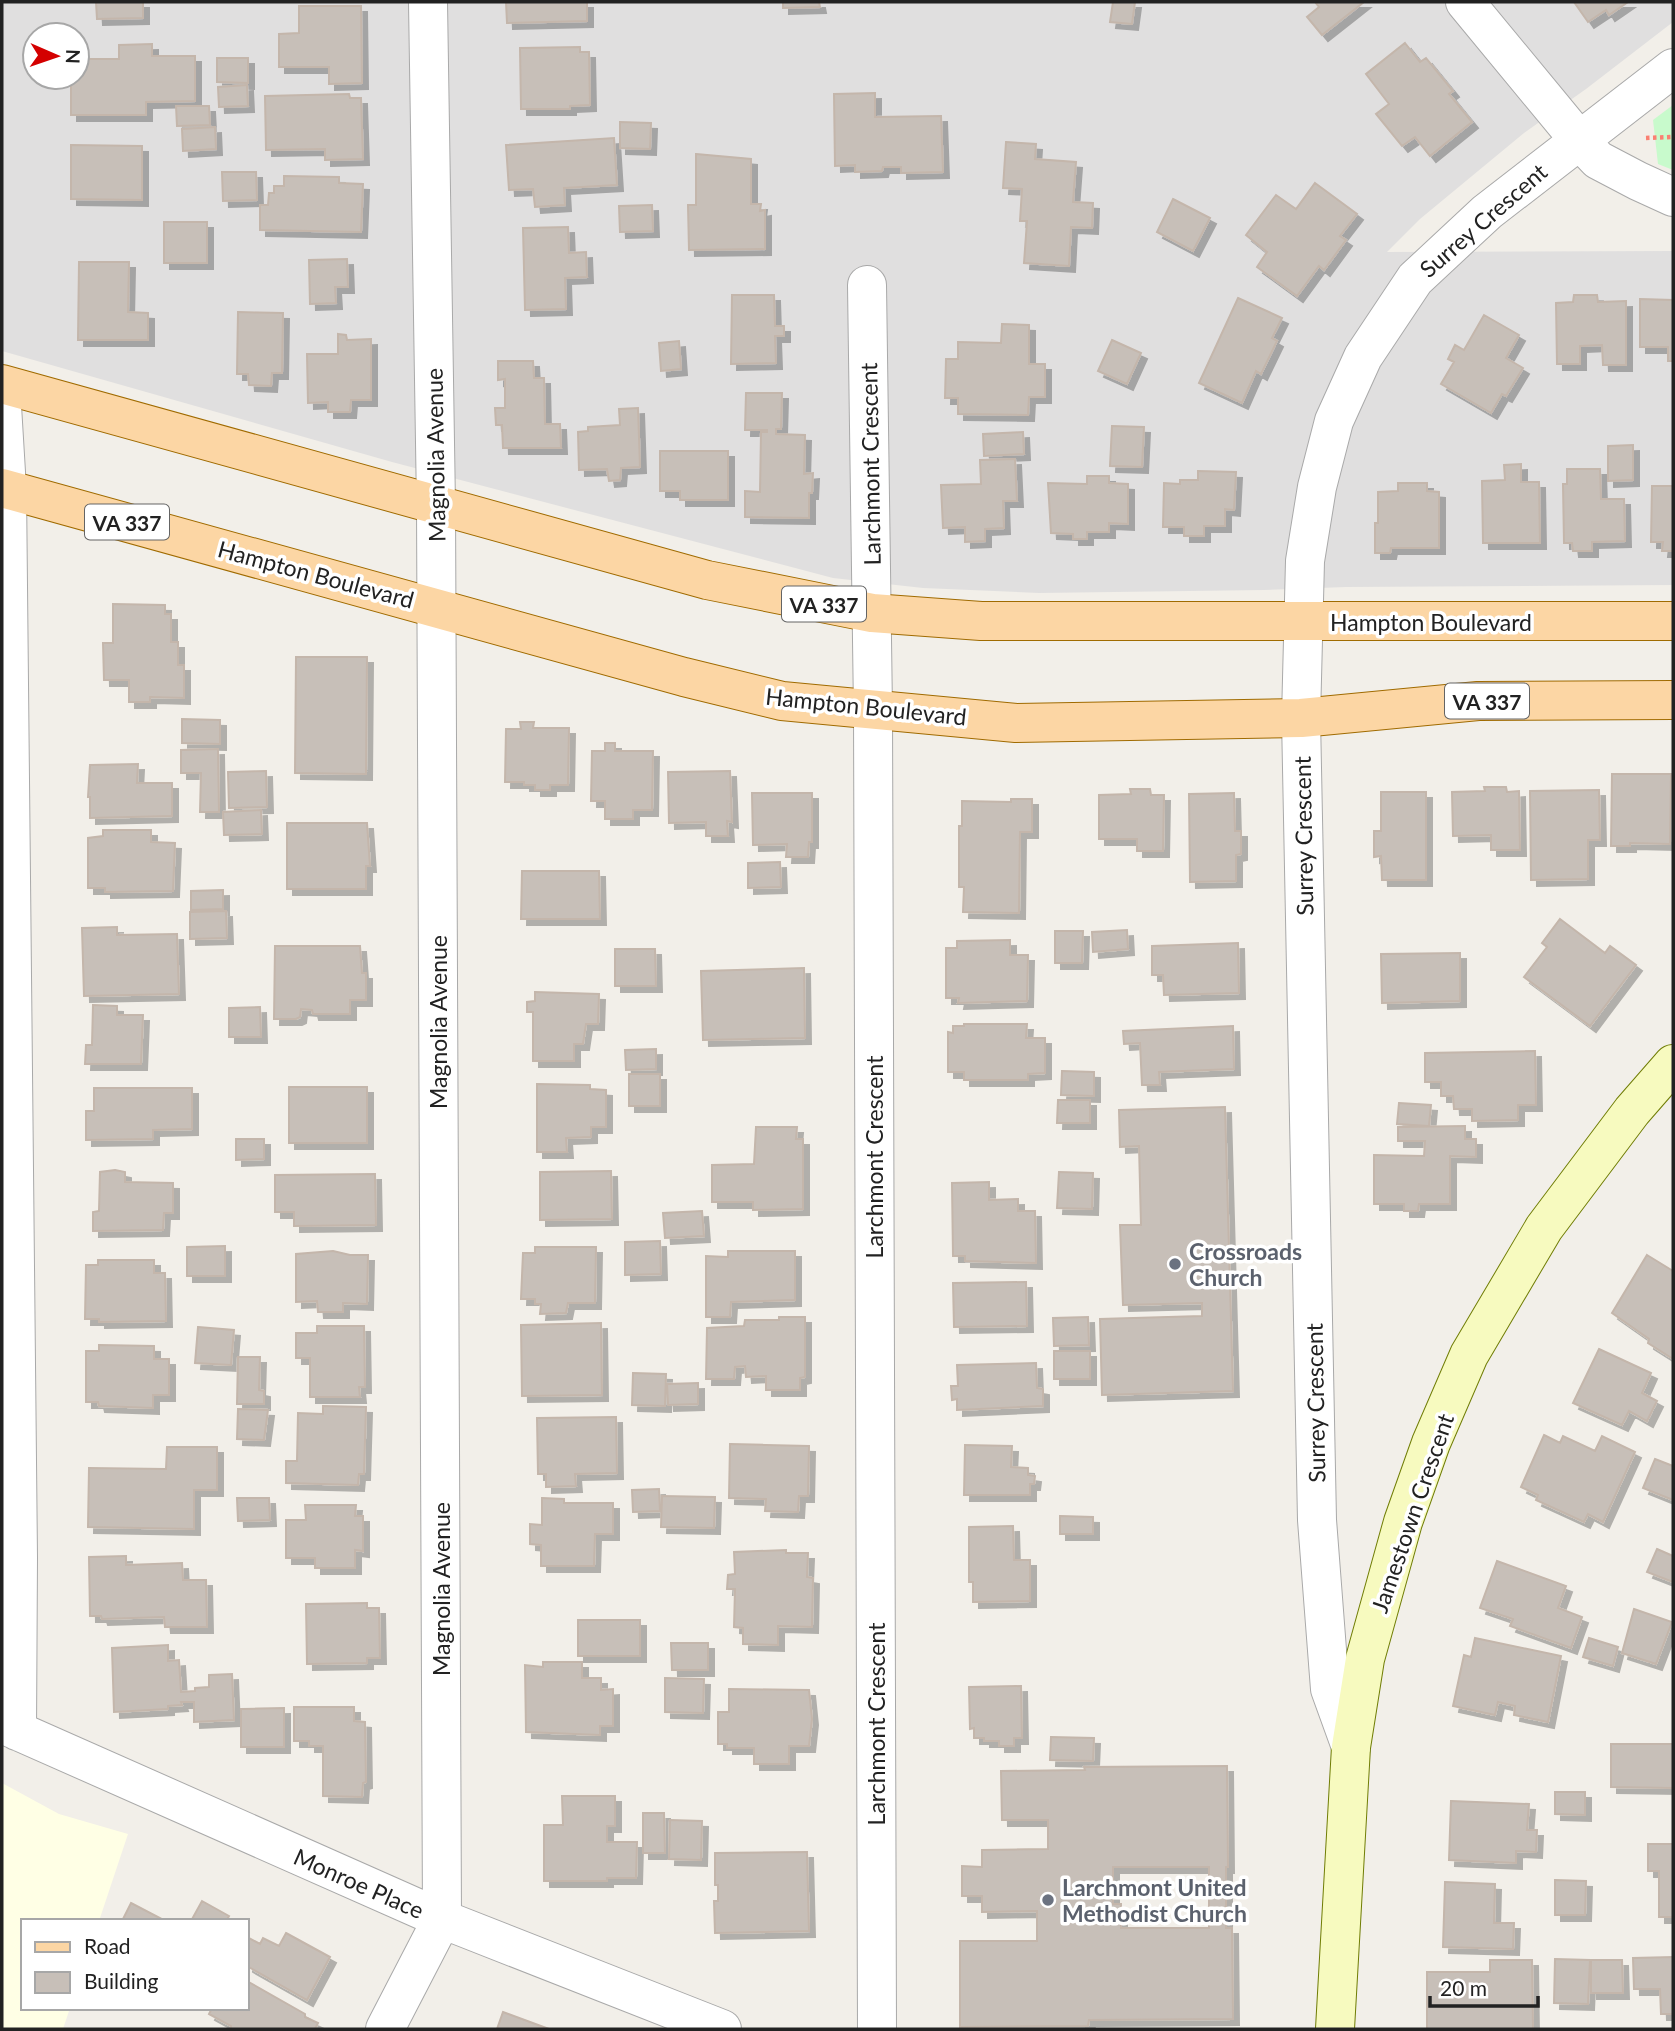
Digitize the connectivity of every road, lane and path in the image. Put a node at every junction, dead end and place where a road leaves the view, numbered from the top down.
1 (428, 2) edge
2 (1465, 2) edge
3 (1673, 68) edge
4 (1578, 140) junction
5 (1673, 197) edge
6 (867, 285) dead end
7 (2, 384) edge
8 (2, 406) edge
9 (4, 488) edge
10 (436, 505) junction
11 (436, 607) junction
12 (872, 613) junction
13 (1673, 621) edge
14 (1304, 623) junction
15 (1673, 700) edge
16 (873, 710) junction
17 (1301, 718) junction
18 (1673, 1063) edge
19 (9, 1727) edge
20 (1351, 1747) junction
21 (442, 1919) junction
22 (385, 2029) edge
23 (722, 2029) edge
24 (877, 2029) edge
25 (1335, 2029) edge

1 - 10 street, Magnolia Avenue
2 - 4 street
3 - 4 street, Surrey Crescent
4 - 5 street
4 - 14 street, Surrey Crescent
6 - 12 street, Larchmont Crescent
7 - 10 main road, Hampton Boulevard / VA 337
8 - 9 street
9 - 11 main road, Hampton Boulevard / VA 337
9 - 19 street
10 - 11 street, Magnolia Avenue
10 - 12 main road, Hampton Boulevard / VA 337
11 - 16 main road, Hampton Boulevard / VA 337
11 - 21 street, Magnolia Avenue
12 - 14 main road, Hampton Boulevard / VA 337
12 - 16 street, Larchmont Crescent
13 - 14 main road, Hampton Boulevard / VA 337
14 - 17 street, Surrey Crescent
15 - 17 main road, Hampton Boulevard / VA 337
16 - 17 main road, Hampton Boulevard / VA 337
16 - 24 street, Larchmont Crescent
17 - 20 street, Surrey Crescent
18 - 20 main road, Jamestown Crescent
19 - 21 street, Monroe Place
20 - 25 main road, Jamestown Crescent
21 - 22 street, Magnolia Avenue
21 - 23 street, Monroe Place

